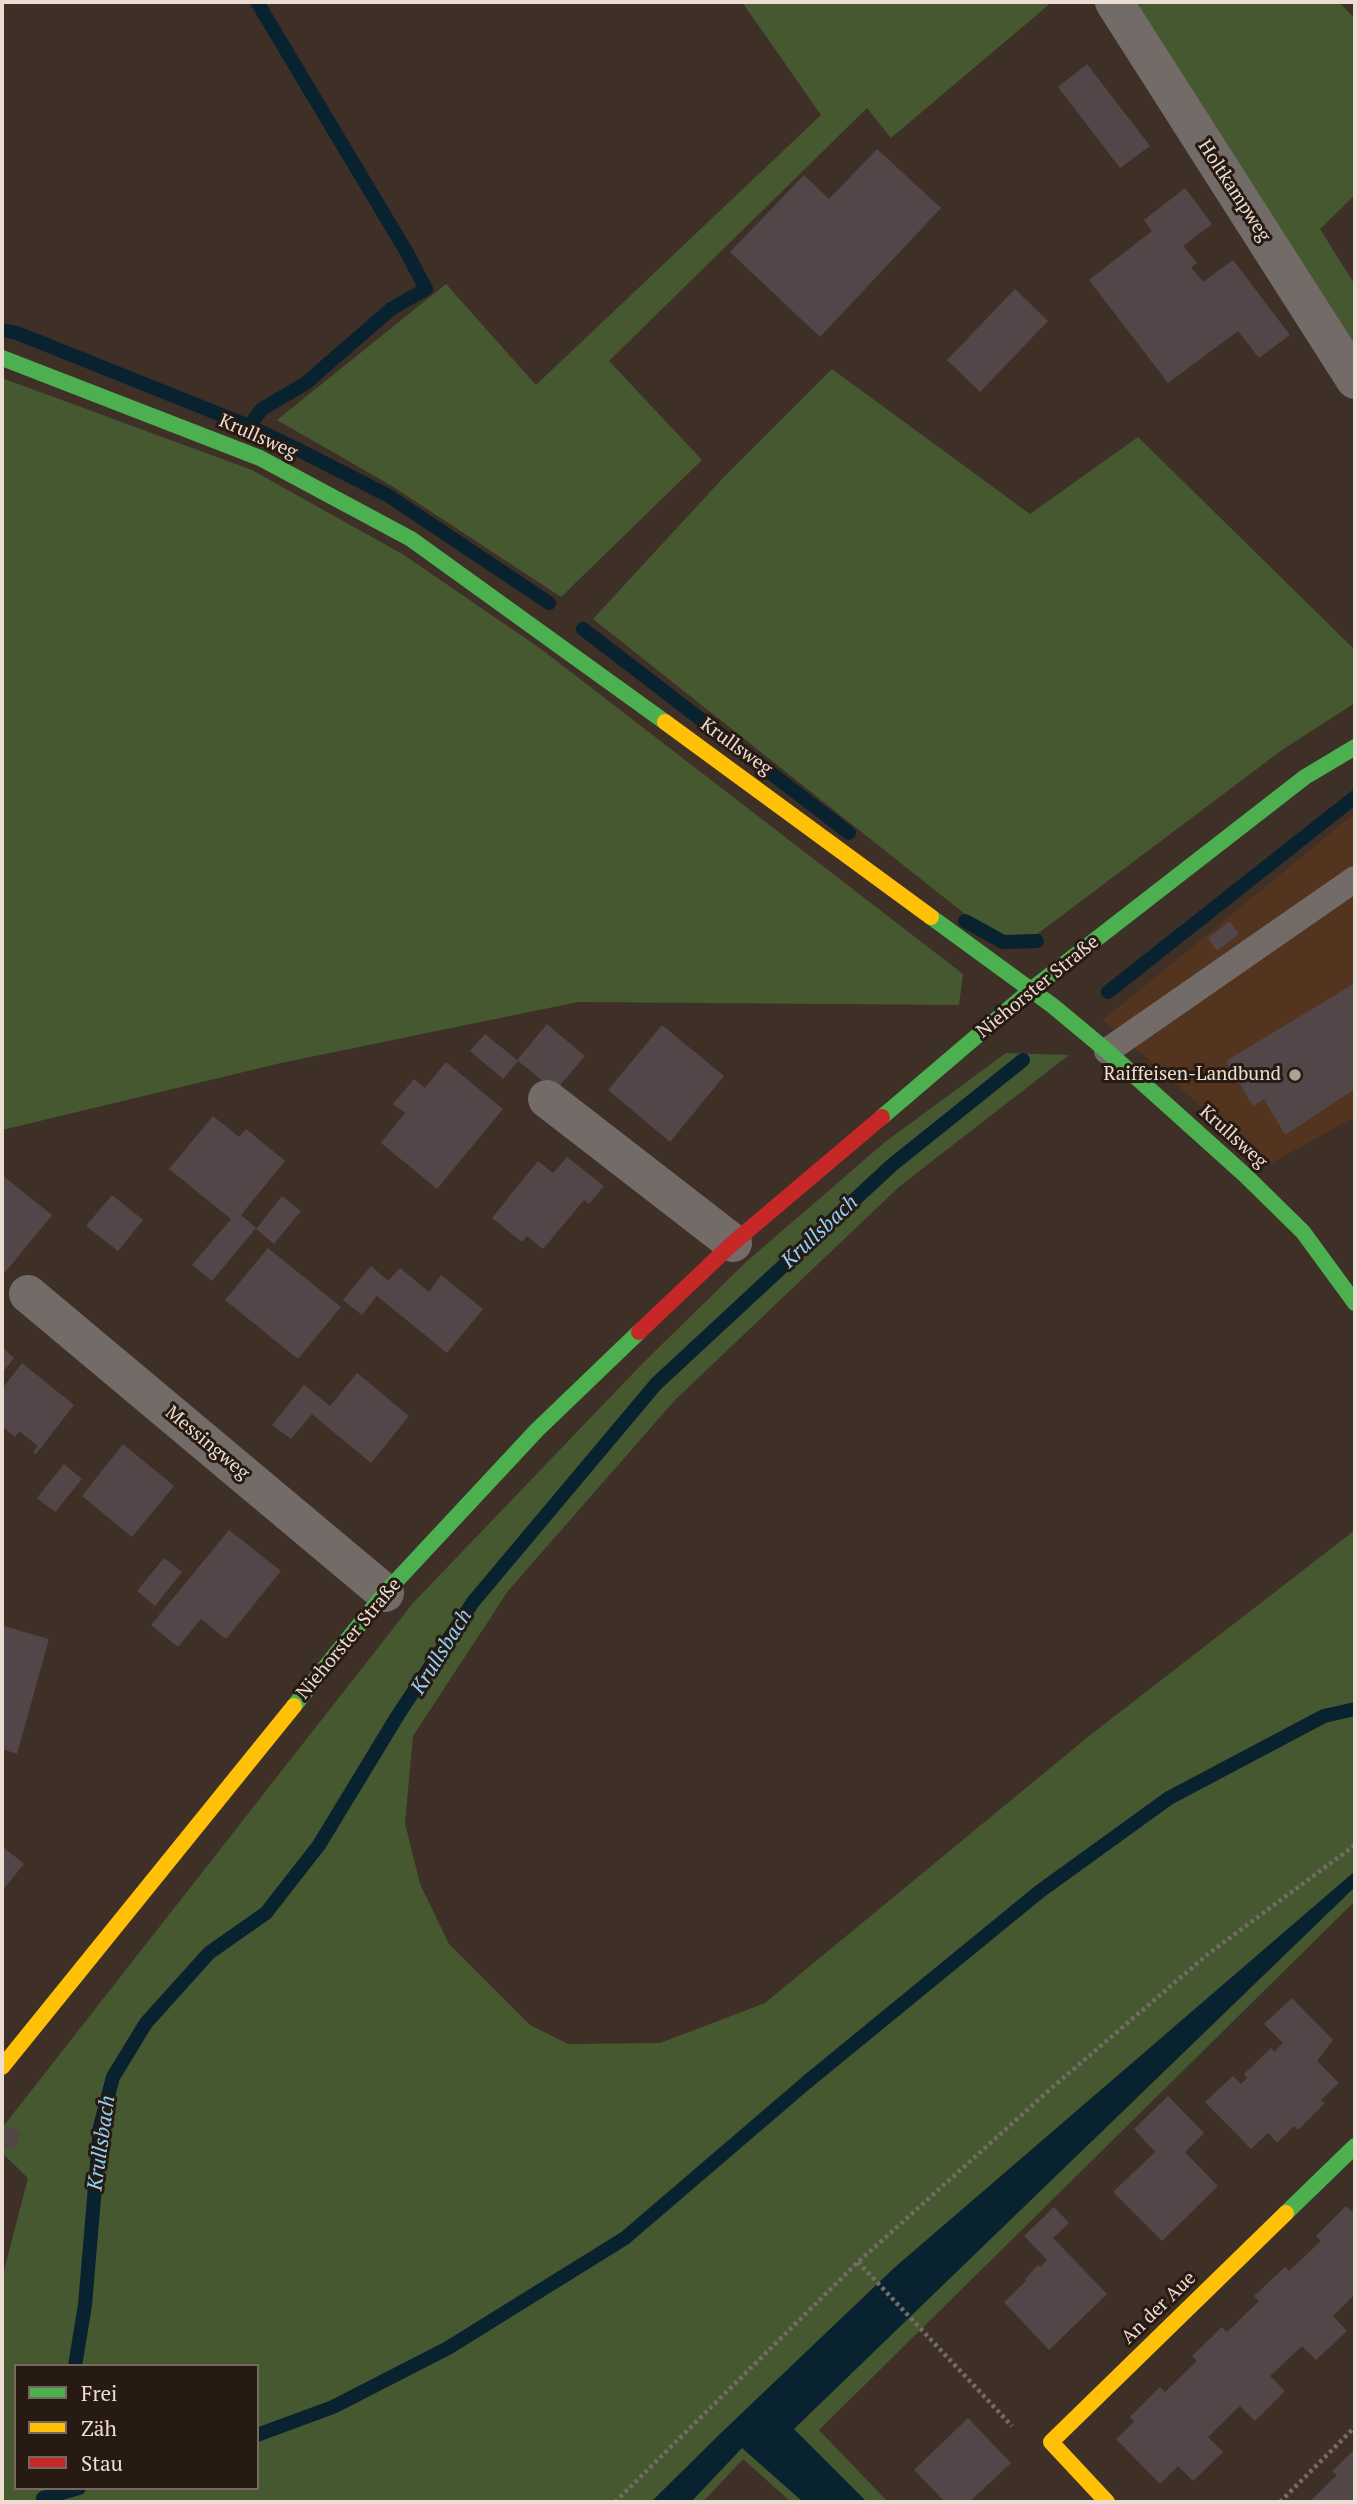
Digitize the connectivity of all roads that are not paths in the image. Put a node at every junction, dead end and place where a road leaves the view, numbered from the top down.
1 (1114, 2) edge
2 (2, 358) edge
3 (1355, 380) edge
4 (1355, 747) edge
5 (1355, 879) edge
6 (1032, 989) junction
7 (1107, 1051) junction
8 (547, 1099) dead end
9 (733, 1243) junction
10 (28, 1294) dead end
11 (1355, 1303) edge
12 (385, 1593) junction
13 (3, 2064) edge
14 (1355, 2147) edge
15 (1107, 2502) edge

1 - 3 street, Holtkampweg
2 - 6 street, Krullsweg
4 - 6 street, Niehorster Straße
5 - 7 lane
6 - 7 street, Krullsweg
6 - 9 street, Niehorster Straße
7 - 11 street, Krullsweg
8 - 9 street
9 - 12 street, Niehorster Straße
10 - 12 street, Messingweg
12 - 13 street, Niehorster Straße
14 - 15 street, An der Aue

